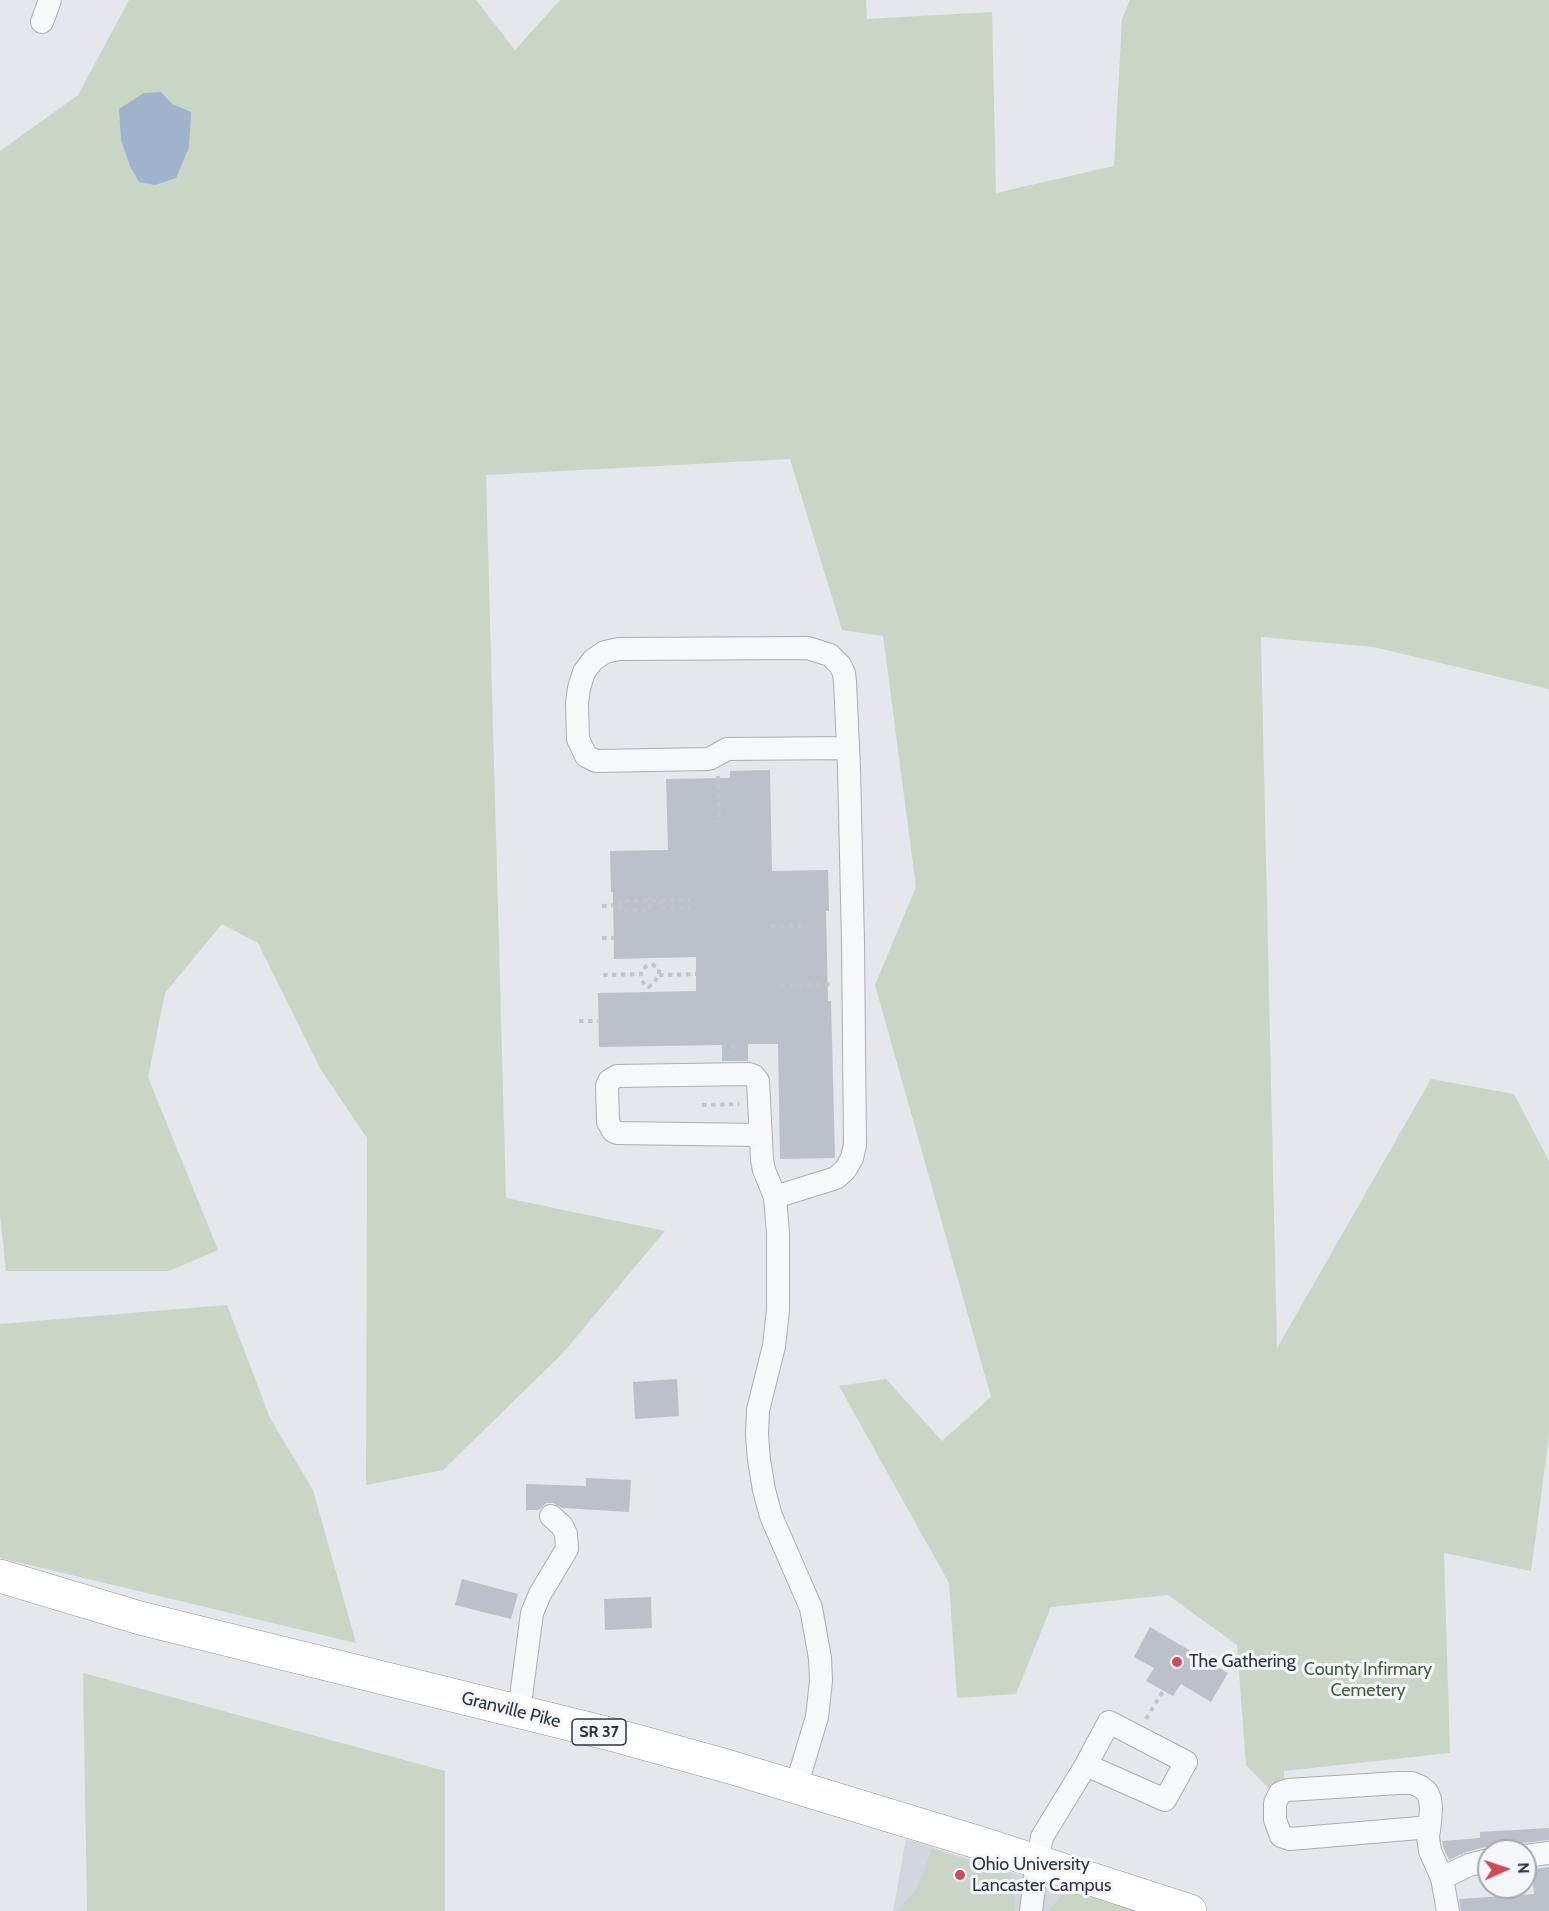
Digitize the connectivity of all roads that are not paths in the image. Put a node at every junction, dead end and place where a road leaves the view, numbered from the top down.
1 (50, 0) edge
2 (42, 22) dead end
3 (848, 748) junction
4 (760, 1135) junction
5 (775, 1197) junction
6 (551, 1516) dead end
7 (0, 1576) edge
8 (519, 1712) junction
9 (1086, 1765) junction
10 (796, 1787) junction
11 (1429, 1830) junction
12 (1037, 1862) junction
13 (1477, 1863) edge
14 (1442, 1878) junction
15 (1031, 1911) edge
16 (1190, 1911) edge
17 (1448, 1911) edge

1 - 2 lane
3 - 3 lane
3 - 5 lane
4 - 4 lane
4 - 5 lane
5 - 10 lane
6 - 8 lane
7 - 8 highway, Granville Pike / SR 37
8 - 10 highway, Granville Pike / SR 37
9 - 9 lane
9 - 12 lane
10 - 12 highway, Granville Pike / SR 37
11 - 11 lane
11 - 14 lane
12 - 15 lane
12 - 16 highway, Granville Pike / SR 37
13 - 14 lane
14 - 17 lane

